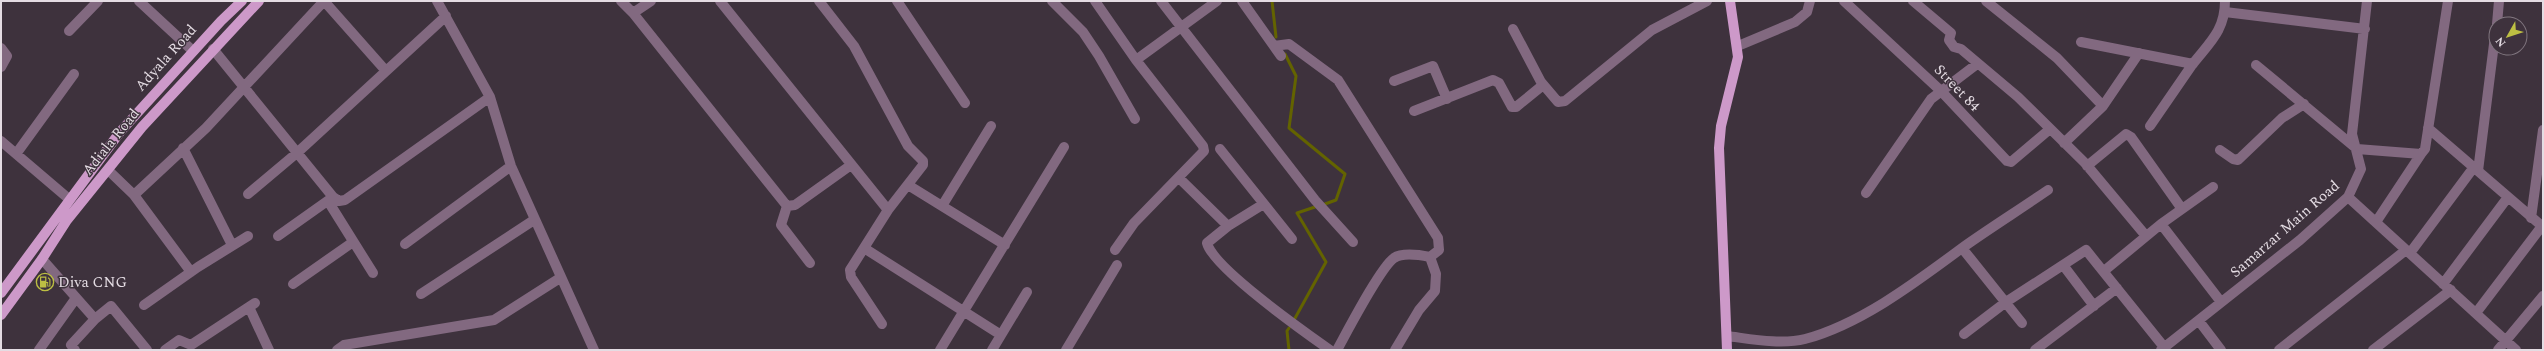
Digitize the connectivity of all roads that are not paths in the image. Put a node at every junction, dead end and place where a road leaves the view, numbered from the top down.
1 (98, 1) edge
2 (139, 1) edge
3 (242, 1) edge
4 (259, 1) edge
5 (324, 1) edge
6 (437, 1) edge
7 (621, 1) edge
8 (651, 1) edge
9 (720, 1) edge
10 (819, 1) edge
11 (897, 1) edge
12 (1052, 1) edge
13 (1095, 1) edge
14 (1161, 1) edge
15 (1217, 1) edge
16 (1242, 1) edge
17 (1706, 1) edge
18 (1730, 1) edge
19 (1810, 1) edge
20 (1844, 1) edge
21 (1913, 1) edge
22 (1986, 1) edge
23 (2225, 1) edge
24 (2367, 1) edge
25 (2448, 1) edge
26 (2499, 1) edge
27 (2225, 12) junction
28 (634, 13) junction
29 (446, 16) junction
30 (2498, 16) edge
31 (1182, 26) junction
32 (1513, 29) dead end
33 (2365, 29) junction
34 (69, 31) dead end
35 (2081, 42) dead end
36 (1274, 46) junction
37 (1738, 46) junction
38 (1, 48) edge
39 (213, 49) junction
40 (193, 51) junction
41 (2139, 53) junction
42 (1281, 56) dead end
43 (2492, 56) edge
44 (1136, 60) junction
45 (1977, 64) junction
46 (2193, 64) junction
47 (2256, 65) dead end
48 (1, 67) edge
49 (386, 71) junction
50 (74, 74) dead end
51 (1394, 81) dead end
52 (1543, 85) junction
53 (243, 87) junction
54 (1940, 91) junction
55 (490, 97) junction
56 (1447, 99) junction
57 (966, 103) dead end
58 (2304, 104) junction
59 (2103, 106) junction
60 (1414, 111) dead end
61 (1134, 119) dead end
62 (991, 126) dead end
63 (2150, 126) dead end
64 (2428, 128) junction
65 (2050, 129) junction
66 (2543, 130) edge
67 (1, 141) edge
68 (2064, 143) junction
69 (1064, 146) dead end
70 (183, 148) junction
71 (1220, 149) dead end
72 (2357, 149) junction
73 (2220, 150) dead end
74 (298, 152) junction
75 (16, 154) junction
76 (2421, 154) junction
77 (851, 165) junction
78 (511, 166) junction
79 (2087, 166) junction
80 (2476, 169) junction
81 (108, 170) junction
82 (1179, 178) junction
83 (908, 185) junction
84 (2213, 187) dead end
85 (2048, 190) dead end
86 (1866, 193) dead end
87 (248, 194) dead end
88 (134, 195) junction
89 (2348, 197) junction
90 (2508, 197) junction
91 (69, 199) junction
92 (330, 199) junction
93 (1262, 205) junction
94 (787, 206) junction
95 (942, 206) junction
96 (2182, 209) junction
97 (888, 210) junction
98 (2531, 218) junction
99 (534, 220) junction
100 (2376, 222) junction
101 (2161, 224) junction
102 (1228, 226) junction
103 (2543, 227) edge
104 (248, 236) dead end
105 (278, 236) dead end
106 (2146, 236) junction
107 (1292, 240) dead end
108 (353, 242) junction
109 (1353, 242) dead end
110 (405, 244) dead end
111 (1005, 245) junction
112 (232, 246) junction
113 (864, 248) junction
114 (1962, 248) junction
115 (1115, 250) dead end
116 (2408, 252) junction
117 (1430, 257) junction
118 (42, 259) junction
119 (810, 263) dead end
120 (1117, 265) dead end
121 (2063, 265) junction
122 (2104, 271) junction
123 (191, 272) junction
124 (373, 273) dead end
125 (560, 278) junction
126 (293, 284) dead end
127 (3, 287) edge
128 (2447, 287) junction
129 (2117, 288) junction
130 (1027, 292) dead end
131 (421, 294) dead end
132 (2543, 296) edge
133 (76, 298) junction
134 (2006, 302) junction
135 (2221, 302) junction
136 (144, 305) dead end
137 (2094, 306) junction
138 (965, 313) junction
139 (2476, 313) junction
140 (1, 314) edge
141 (95, 319) junction
142 (2199, 321) junction
143 (882, 324) dead end
144 (2022, 324) dead end
145 (1964, 334) dead end
146 (1001, 335) junction
147 (1727, 336) junction
148 (2506, 340) junction
149 (2163, 349) edge
150 (39, 350) edge
151 (75, 350) edge
152 (147, 350) edge
153 (165, 350) edge
154 (269, 350) edge
155 (336, 350) edge
156 (594, 350) edge
157 (940, 350) edge
158 (992, 350) edge
159 (1066, 350) edge
160 (1330, 350) edge
161 (1337, 350) edge
162 (1395, 350) edge
163 (1727, 350) edge
164 (2035, 350) edge
165 (2221, 350) edge
166 (2279, 350) edge
167 (2373, 350) edge
168 (2498, 350) edge
169 (2516, 350) edge

1 - 34 street
2 - 40 street
3 - 40 main road, Adyala Road
4 - 39 main road, Adiala Road
5 - 49 street
5 - 53 street
6 - 29 street
7 - 28 street
8 - 28 street
9 - 77 street
10 - 83 street
11 - 57 street
12 - 61 street
13 - 44 street
14 - 31 street
15 - 31 street
16 - 36 street
17 - 52 street
18 - 37 main road
19 - 37 street
20 - 54 street, Street 84
21 - 45 street
22 - 59 street
23 - 27 street
24 - 33 street, Samarzar Main Road
25 - 64 street
26 - 30 street
27 - 33 street
27 - 46 street
28 - 94 street
29 - 49 street
29 - 55 street
31 - 44 street
31 - 109 street
32 - 52 street
33 - 72 street, Samarzar Main Road
35 - 41 street
36 - 42 street
36 - 117 street
37 - 147 main road
38 - 48 street
39 - 53 street
39 - 81 main road, Adiala Road
40 - 91 main road, Adyala Road
41 - 46 street
41 - 59 street
43 - 80 street
44 - 82 street
45 - 54 street
45 - 65 street
46 - 63 street
47 - 58 street
49 - 74 street
50 - 75 street
51 - 56 street
52 - 56 street
53 - 70 street
53 - 74 street
54 - 65 street, Street 84
54 - 86 street
55 - 78 street
55 - 92 street
56 - 60 street
58 - 72 street
58 - 73 street
59 - 68 street
62 - 95 street
64 - 76 street
64 - 80 street
65 - 68 street
66 - 98 street
67 - 75 street
68 - 79 street
69 - 111 street
70 - 88 street
70 - 112 street
71 - 93 street
72 - 76 street
72 - 89 street, Samarzar Main Road
74 - 87 street
74 - 92 street
75 - 91 street
76 - 100 street
77 - 94 street
77 - 97 street
78 - 99 street
78 - 110 street
79 - 96 street
79 - 106 street
80 - 90 street
80 - 116 street
81 - 88 street
81 - 118 main road, Adiala Road
82 - 102 street
82 - 115 street
83 - 95 street
83 - 97 street
84 - 96 street
85 - 114 street
88 - 123 street
89 - 100 street
89 - 135 street, Samarzar Main Road
90 - 98 street
90 - 128 street
91 - 127 main road, Adyala Road
92 - 105 street
92 - 108 street
93 - 102 street
93 - 107 street
94 - 119 street
95 - 111 street
96 - 101 street
97 - 113 street
98 - 103 street
99 - 125 street
99 - 131 street
100 - 116 street
101 - 106 street
101 - 135 street
102 - 160 street
103 - 139 street
104 - 112 street
106 - 122 street
108 - 124 street
108 - 126 street
111 - 138 street
112 - 123 street
113 - 138 street
113 - 143 street
114 - 134 street
114 - 147 street
116 - 128 street
116 - 166 street
117 - 161 street
117 - 162 street
118 - 133 street
118 - 140 main road, Adiala Road
120 - 159 street
121 - 122 street
121 - 134 street
121 - 137 street
122 - 129 street
123 - 136 street
125 - 155 street
125 - 156 street
128 - 139 street
128 - 167 street
129 - 137 street
129 - 149 street
130 - 146 street
132 - 148 street
133 - 141 street
133 - 150 street
134 - 144 street
134 - 145 street
135 - 142 street, Samarzar Main Road
137 - 164 street
138 - 146 street
138 - 157 street
139 - 148 street
141 - 151 street
141 - 152 street
142 - 149 street, Samarzar Main Road
142 - 165 street
146 - 158 street
147 - 163 main road
148 - 168 street
148 - 169 street
153 - 154 street

